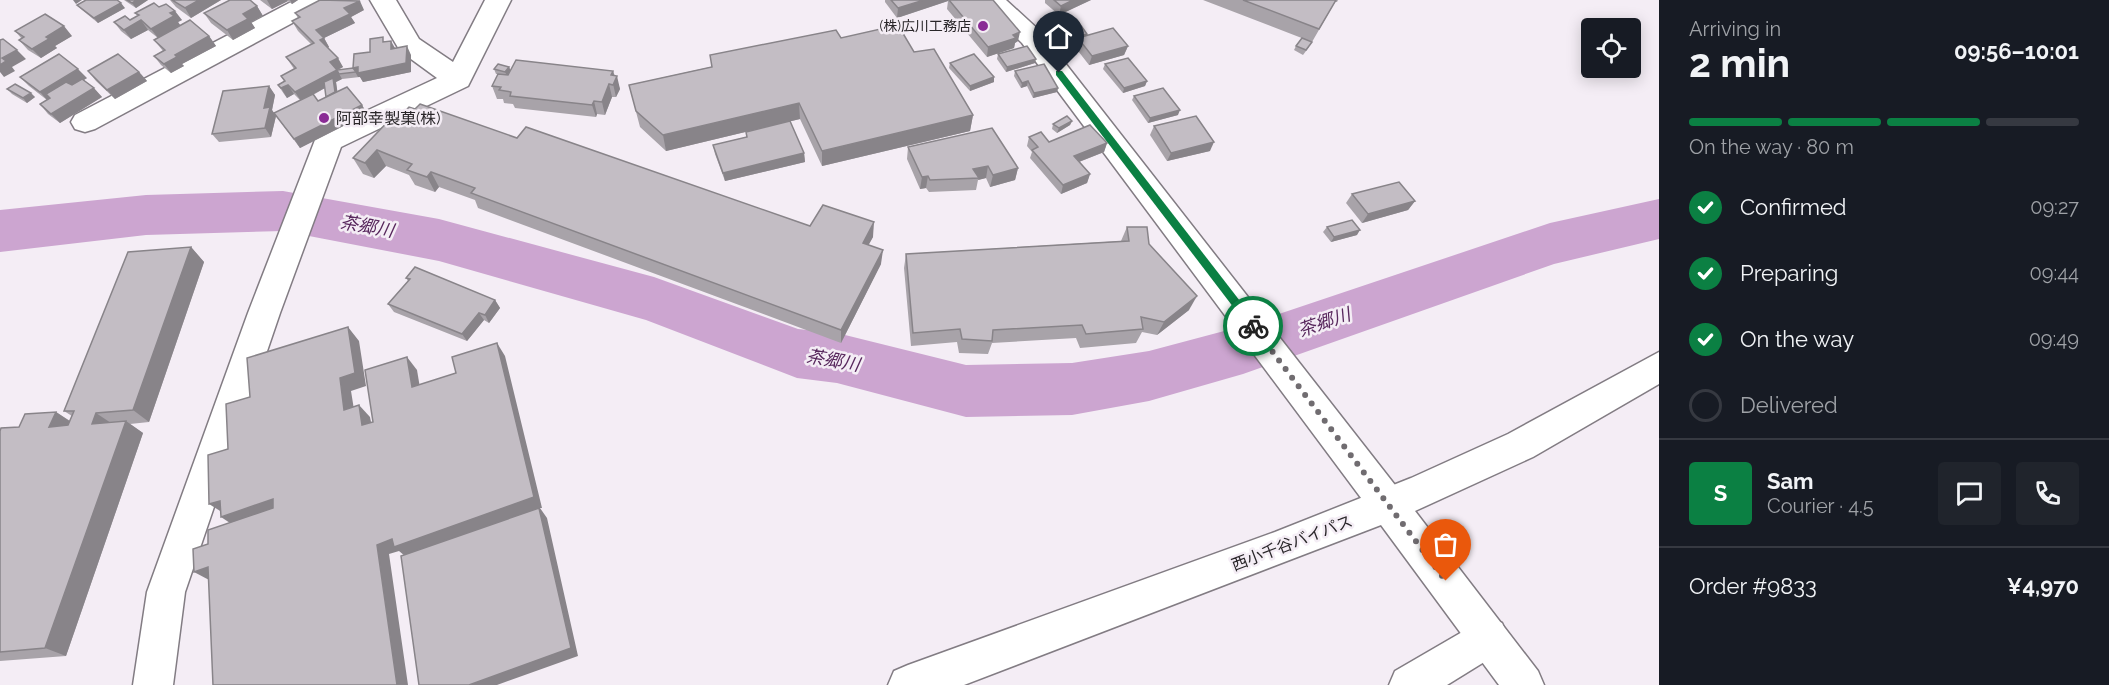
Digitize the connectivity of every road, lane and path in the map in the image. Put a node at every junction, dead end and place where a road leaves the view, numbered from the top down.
1 (315, 0) edge
2 (383, 0) edge
3 (498, 0) edge
4 (990, 0) edge
5 (458, 79) junction
6 (85, 122) dead end
7 (1659, 366) edge
8 (1389, 506) junction
9 (1488, 637) junction
10 (153, 685) edge
11 (908, 685) edge
12 (1409, 685) edge
13 (1524, 685) edge

1 - 6 main road
2 - 5 main road
3 - 5 main road
4 - 8 main road
5 - 10 main road
7 - 8 main road, 西小千谷バイパス
8 - 9 main road
8 - 11 main road, 西小千谷バイパス
9 - 12 main road
9 - 13 main road

